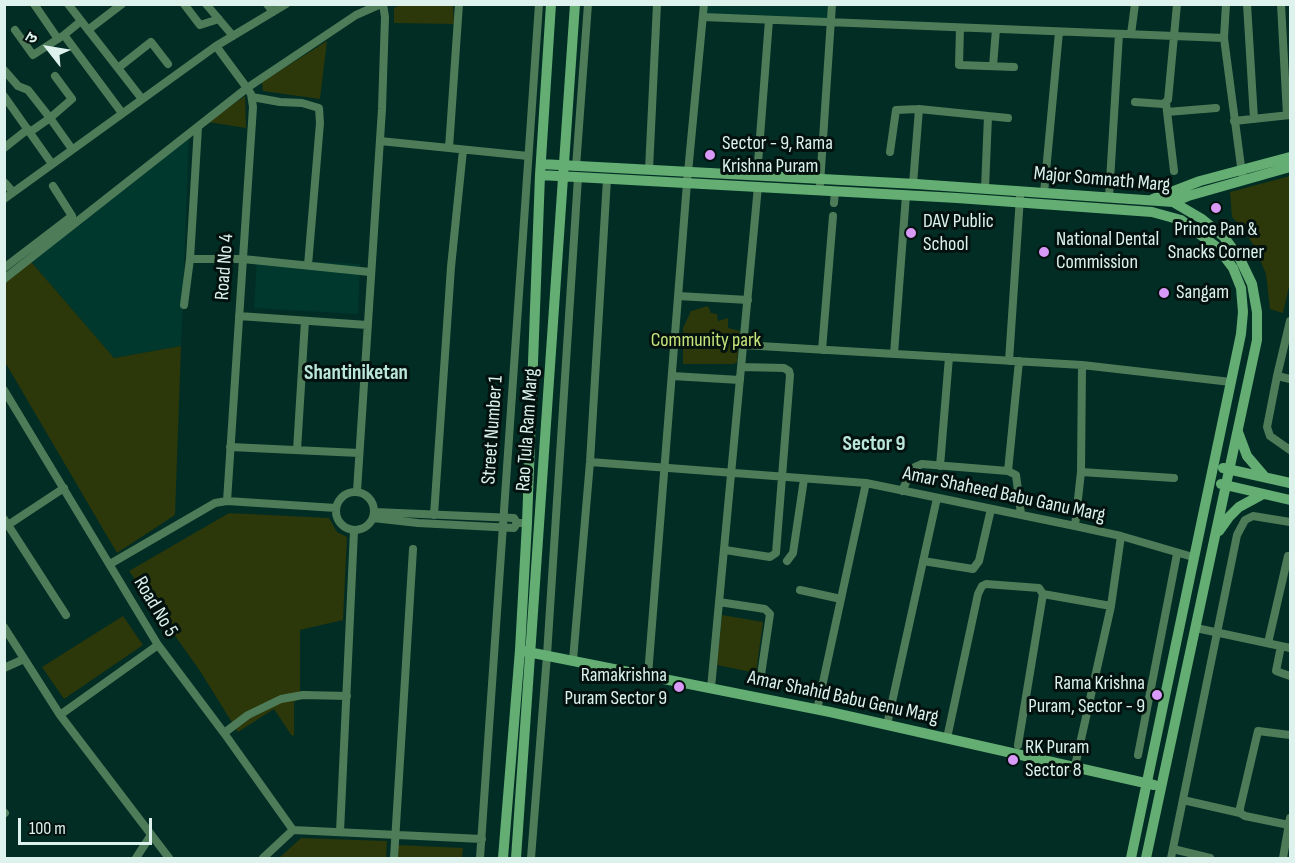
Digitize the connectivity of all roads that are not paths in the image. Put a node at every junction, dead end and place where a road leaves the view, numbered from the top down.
1 (34, 4) edge
2 (68, 4) edge
3 (122, 4) edge
4 (184, 4) edge
5 (206, 4) edge
6 (267, 4) edge
7 (382, 4) edge
8 (459, 4) edge
9 (539, 4) edge
10 (551, 4) edge
11 (575, 4) edge
12 (588, 4) edge
13 (657, 4) edge
14 (704, 4) edge
15 (832, 4) edge
16 (1135, 4) edge
17 (1177, 4) edge
18 (1226, 4) edge
19 (1247, 4) edge
20 (1281, 4) edge
21 (286, 5) edge
22 (273, 12) junction
23 (703, 18) junction
24 (219, 19) junction
25 (81, 21) junction
26 (769, 21) junction
27 (831, 23) junction
28 (960, 28) junction
29 (996, 29) junction
30 (15, 30) dead end
31 (88, 30) junction
32 (1059, 32) junction
33 (1119, 34) junction
34 (1131, 34) junction
35 (1175, 34) junction
36 (233, 36) junction
37 (61, 37) junction
38 (1224, 38) junction
39 (216, 46) junction
40 (168, 64) dead end
41 (993, 66) junction
42 (1014, 67) dead end
43 (118, 68) junction
44 (4, 70) edge
45 (55, 76) dead end
46 (13, 81) junction
47 (4, 87) edge
48 (247, 88) junction
49 (4, 96) edge
50 (252, 97) junction
51 (142, 99) junction
52 (1135, 102) dead end
53 (1166, 103) junction
54 (1216, 108) dead end
55 (919, 109) junction
56 (1167, 112) junction
57 (122, 113) junction
58 (1289, 115) edge
59 (988, 116) junction
60 (50, 118) junction
61 (1008, 118) dead end
62 (1254, 119) junction
63 (1234, 121) junction
64 (198, 127) junction
65 (29, 130) junction
66 (380, 141) junction
67 (4, 147) edge
68 (449, 148) junction
69 (72, 149) junction
70 (463, 150) junction
71 (890, 152) dead end
72 (528, 156) junction
73 (1290, 157) edge
74 (52, 164) junction
75 (1290, 167) edge
76 (541, 169) junction
77 (649, 170) junction
78 (564, 171) junction
79 (1174, 171) dead end
80 (577, 172) junction
81 (1242, 175) junction
82 (607, 178) junction
83 (688, 178) junction
84 (757, 181) junction
85 (4, 182) edge
86 (820, 184) junction
87 (913, 184) junction
88 (53, 186) dead end
89 (985, 189) junction
90 (835, 190) junction
91 (13, 192) junction
92 (1044, 193) junction
93 (906, 195) junction
94 (1020, 197) junction
95 (1109, 197) junction
96 (4, 198) edge
97 (1150, 200) junction
98 (1173, 202) junction
99 (834, 203) dead end
100 (833, 216) dead end
101 (190, 259) junction
102 (243, 259) junction
103 (308, 265) junction
104 (4, 268) edge
105 (370, 272) junction
106 (4, 279) edge
107 (678, 296) junction
108 (748, 300) junction
109 (184, 304) dead end
110 (238, 316) junction
111 (305, 321) junction
112 (1290, 321) edge
113 (367, 325) junction
114 (743, 345) junction
115 (822, 350) junction
116 (894, 354) junction
117 (949, 357) junction
118 (1009, 361) junction
119 (1019, 361) junction
120 (1082, 366) junction
121 (741, 367) junction
122 (672, 376) junction
123 (1276, 376) junction
124 (1290, 379) edge
125 (740, 380) junction
126 (1231, 382) junction
127 (4, 390) edge
128 (1237, 430) junction
129 (230, 447) junction
130 (297, 450) junction
131 (1290, 450) edge
132 (359, 453) junction
133 (590, 462) junction
134 (940, 466) junction
135 (1214, 466) junction
136 (665, 468) junction
137 (1228, 469) junction
138 (1008, 471) junction
139 (1081, 472) junction
140 (732, 473) junction
141 (782, 477) junction
142 (1265, 477) junction
143 (1174, 478) dead end
144 (804, 479) junction
145 (1211, 482) junction
146 (866, 483) junction
147 (1290, 483) edge
148 (1226, 484) junction
149 (64, 488) junction
150 (902, 490) junction
151 (357, 491) junction
152 (1264, 494) junction
153 (937, 498) junction
154 (1290, 500) edge
155 (226, 501) junction
156 (336, 508) junction
157 (991, 509) junction
158 (1021, 514) junction
159 (374, 515) junction
160 (434, 515) junction
161 (463, 521) junction
162 (6, 522) edge
163 (1290, 522) edge
164 (503, 523) junction
165 (522, 523) junction
166 (1075, 526) junction
167 (354, 531) junction
168 (1121, 536) junction
169 (1214, 540) junction
170 (413, 549) dead end
171 (725, 550) junction
172 (1177, 554) junction
173 (1193, 557) junction
174 (1290, 557) edge
175 (787, 561) dead end
176 (922, 561) junction
177 (110, 564) junction
178 (800, 590) dead end
179 (1043, 594) junction
180 (841, 599) junction
181 (719, 602) junction
182 (1111, 606) junction
183 (66, 615) dead end
184 (4, 627) edge
185 (1196, 628) junction
186 (1218, 633) junction
187 (1268, 643) junction
188 (158, 645) junction
189 (1286, 647) edge
190 (525, 651) junction
191 (547, 655) junction
192 (24, 659) junction
193 (573, 660) junction
194 (4, 668) edge
195 (648, 675) junction
196 (761, 675) dead end
197 (1290, 676) edge
198 (711, 688) junction
199 (347, 696) junction
200 (817, 710) junction
201 (60, 715) junction
202 (887, 725) junction
203 (224, 733) junction
204 (1290, 735) edge
205 (947, 738) junction
206 (1018, 745) dead end
207 (1138, 755) dead end
208 (1075, 766) junction
209 (1148, 783) junction
210 (1161, 787) junction
211 (1183, 800) junction
212 (1240, 813) junction
213 (1290, 821) edge
214 (293, 830) junction
215 (340, 832) junction
216 (396, 835) junction
217 (150, 837) junction
218 (482, 839) junction
219 (1172, 854) edge
220 (136, 858) edge
221 (169, 858) edge
222 (263, 858) edge
223 (394, 858) edge
224 (480, 858) edge
225 (502, 858) edge
226 (516, 858) edge
227 (531, 858) edge
228 (1131, 858) edge
229 (1146, 858) edge
230 (1210, 858) edge
231 (1283, 858) edge

1 - 37 street
2 - 25 street
3 - 31 street
4 - 24 street
5 - 24 street
6 - 22 street
7 - 48 street
7 - 66 street
8 - 68 street
9 - 72 street, Street Number 1
10 - 76 street, Rao Tula Ram Marg
11 - 78 street, Rao Tula Ram Marg
12 - 80 street
13 - 77 street
14 - 23 street
15 - 27 street
16 - 34 street
17 - 35 street
18 - 38 street
19 - 62 street
20 - 58 street
21 - 22 street
22 - 36 street
23 - 26 street
23 - 83 street
24 - 36 street
25 - 31 street
25 - 37 street
26 - 27 street
26 - 84 street
27 - 28 street
27 - 86 street
28 - 29 street
28 - 41 street
29 - 32 street
29 - 41 street
30 - 37 street
31 - 43 street
32 - 33 street
32 - 92 street
33 - 34 street
33 - 95 street
34 - 35 street
35 - 38 street
35 - 53 street
36 - 39 street
37 - 57 street
38 - 63 street
39 - 48 street, Road No 4
39 - 51 street
40 - 43 street
41 - 42 street
43 - 51 street
44 - 46 street
45 - 60 street
46 - 47 street
46 - 60 street
48 - 50 street, Road No 4
48 - 64 street
49 - 65 street
50 - 102 street, Road No 4
50 - 103 street
51 - 57 street
52 - 53 street
53 - 56 street
54 - 56 street
55 - 59 street
55 - 71 street
55 - 87 street
56 - 79 street
57 - 69 street
58 - 62 street
59 - 61 street
59 - 89 street
60 - 65 street
60 - 69 street
62 - 63 street
63 - 81 street
64 - 101 street
64 - 106 street
65 - 67 street
65 - 74 street
66 - 68 street
66 - 105 street
68 - 70 street
69 - 74 street
70 - 72 street
70 - 160 street
72 - 164 street, Street Number 1
73 - 81 street
74 - 91 street
75 - 81 street
76 - 78 street, Major Somnath Marg
76 - 165 street, Rao Tula Ram Marg
77 - 80 street, Major Somnath Marg
77 - 83 street, Major Somnath Marg
78 - 80 street, Major Somnath Marg
78 - 190 street, Rao Tula Ram Marg
80 - 82 street, Major Somnath Marg
80 - 191 street
81 - 97 street
81 - 98 street
82 - 83 street, Major Somnath Marg
82 - 133 street
83 - 84 street, Major Somnath Marg
83 - 107 street
84 - 86 street, Major Somnath Marg
84 - 108 street
85 - 91 street
86 - 87 street, Major Somnath Marg
86 - 90 street, Major Somnath Marg
87 - 89 street, Major Somnath Marg
88 - 104 street
89 - 94 street, Major Somnath Marg
90 - 93 street, Major Somnath Marg
90 - 99 street
91 - 96 street
92 - 94 street, Major Somnath Marg
92 - 95 street, Major Somnath Marg
93 - 94 street, Major Somnath Marg
93 - 116 street
94 - 118 street
94 - 126 street, Major Somnath Marg
95 - 97 street, Major Somnath Marg
97 - 98 street, Major Somnath Marg
98 - 128 street, Major Somnath Marg
100 - 115 street
101 - 102 street
101 - 109 street
102 - 103 street
102 - 110 street, Road No 4
103 - 105 street
105 - 113 street
107 - 108 street
107 - 122 street
108 - 114 street
110 - 111 street
110 - 129 street, Road No 4
111 - 113 street
111 - 130 street
112 - 123 street
113 - 132 street
114 - 115 street
114 - 121 street
115 - 116 street
116 - 117 street
117 - 118 street
117 - 134 street
118 - 119 street
119 - 120 street
119 - 138 street
120 - 126 street
120 - 139 street
121 - 125 street
121 - 141 street
122 - 125 street
122 - 136 street
123 - 124 street
123 - 131 street
125 - 140 street
126 - 135 street, Major Somnath Marg
127 - 149 street, Road No 5
128 - 137 street, Major Somnath Marg
128 - 142 street
129 - 130 street
129 - 155 street, Road No 4
130 - 132 street
132 - 151 street
133 - 136 street, Amar Shaheed Babu Ganu Marg
133 - 193 street
134 - 138 street
134 - 150 street
135 - 137 street
135 - 145 street, Major Somnath Marg
136 - 140 street, Amar Shaheed Babu Ganu Marg
136 - 195 street
137 - 142 street
137 - 148 street, Major Somnath Marg
138 - 158 street
139 - 143 street
139 - 166 street
140 - 141 street, Amar Shaheed Babu Ganu Marg
140 - 171 street
141 - 144 street, Amar Shaheed Babu Ganu Marg
141 - 171 street
142 - 147 street
144 - 146 street, Amar Shaheed Babu Ganu Marg
144 - 175 street
145 - 148 street
145 - 173 street, Major Somnath Marg
146 - 150 street, Amar Shaheed Babu Ganu Marg
146 - 180 street
148 - 152 street
148 - 169 street, Major Somnath Marg
149 - 162 street
149 - 177 street, Road No 5
150 - 153 street, Amar Shaheed Babu Ganu Marg
151 - 156 street
151 - 159 street
152 - 154 street
152 - 169 street
153 - 157 street, Amar Shaheed Babu Ganu Marg
153 - 176 street
155 - 156 street
155 - 177 street
156 - 167 street
157 - 158 street, Amar Shaheed Babu Ganu Marg
157 - 176 street
158 - 166 street, Amar Shaheed Babu Ganu Marg
159 - 160 street
159 - 161 street
159 - 167 street
160 - 161 street
161 - 164 street
162 - 183 street
163 - 186 street
164 - 165 street
164 - 218 street, Street Number 1
165 - 190 street, Rao Tula Ram Marg
166 - 168 street, Amar Shaheed Babu Ganu Marg
167 - 199 street
168 - 172 street, Amar Shaheed Babu Ganu Marg
168 - 182 street
169 - 185 street, Major Somnath Marg
170 - 216 street
171 - 181 street
172 - 173 street, Amar Shaheed Babu Ganu Marg
172 - 207 street
173 - 209 street, Major Somnath Marg
174 - 187 street
176 - 202 street
177 - 188 street, Road No 5
178 - 180 street
179 - 182 street
179 - 205 street
179 - 206 street
180 - 200 street
181 - 196 street
181 - 198 street
182 - 208 street
184 - 192 street
185 - 186 street
185 - 210 street, Major Somnath Marg
186 - 187 street
186 - 211 street
187 - 189 street
188 - 201 street
188 - 203 street, Road No 5
189 - 197 street
190 - 191 street, Amar Shahid Babu Genu Marg
190 - 225 street, Rao Tula Ram Marg
190 - 226 street, Rao Tula Ram Marg
191 - 193 street, Amar Shahid Babu Genu Marg
191 - 227 street
192 - 194 street
192 - 201 street
193 - 195 street, Amar Shahid Babu Genu Marg
195 - 198 street, Amar Shahid Babu Genu Marg
198 - 200 street, Amar Shahid Babu Genu Marg
199 - 203 street
199 - 215 street
200 - 202 street, Amar Shahid Babu Genu Marg
201 - 217 street
202 - 205 street, Amar Shahid Babu Genu Marg
203 - 214 street, Road No 5
204 - 212 street
205 - 208 street, Amar Shahid Babu Genu Marg
208 - 209 street, Amar Shahid Babu Genu Marg
209 - 210 street, Amar Shahid Babu Genu Marg
209 - 228 street, Major Somnath Marg
210 - 229 street, Major Somnath Marg
211 - 212 street
211 - 219 street
212 - 213 street
213 - 231 street
214 - 215 street
214 - 222 street
215 - 216 street
216 - 218 street
216 - 223 street
217 - 220 street
217 - 221 street
218 - 224 street, Street Number 1
219 - 230 street

